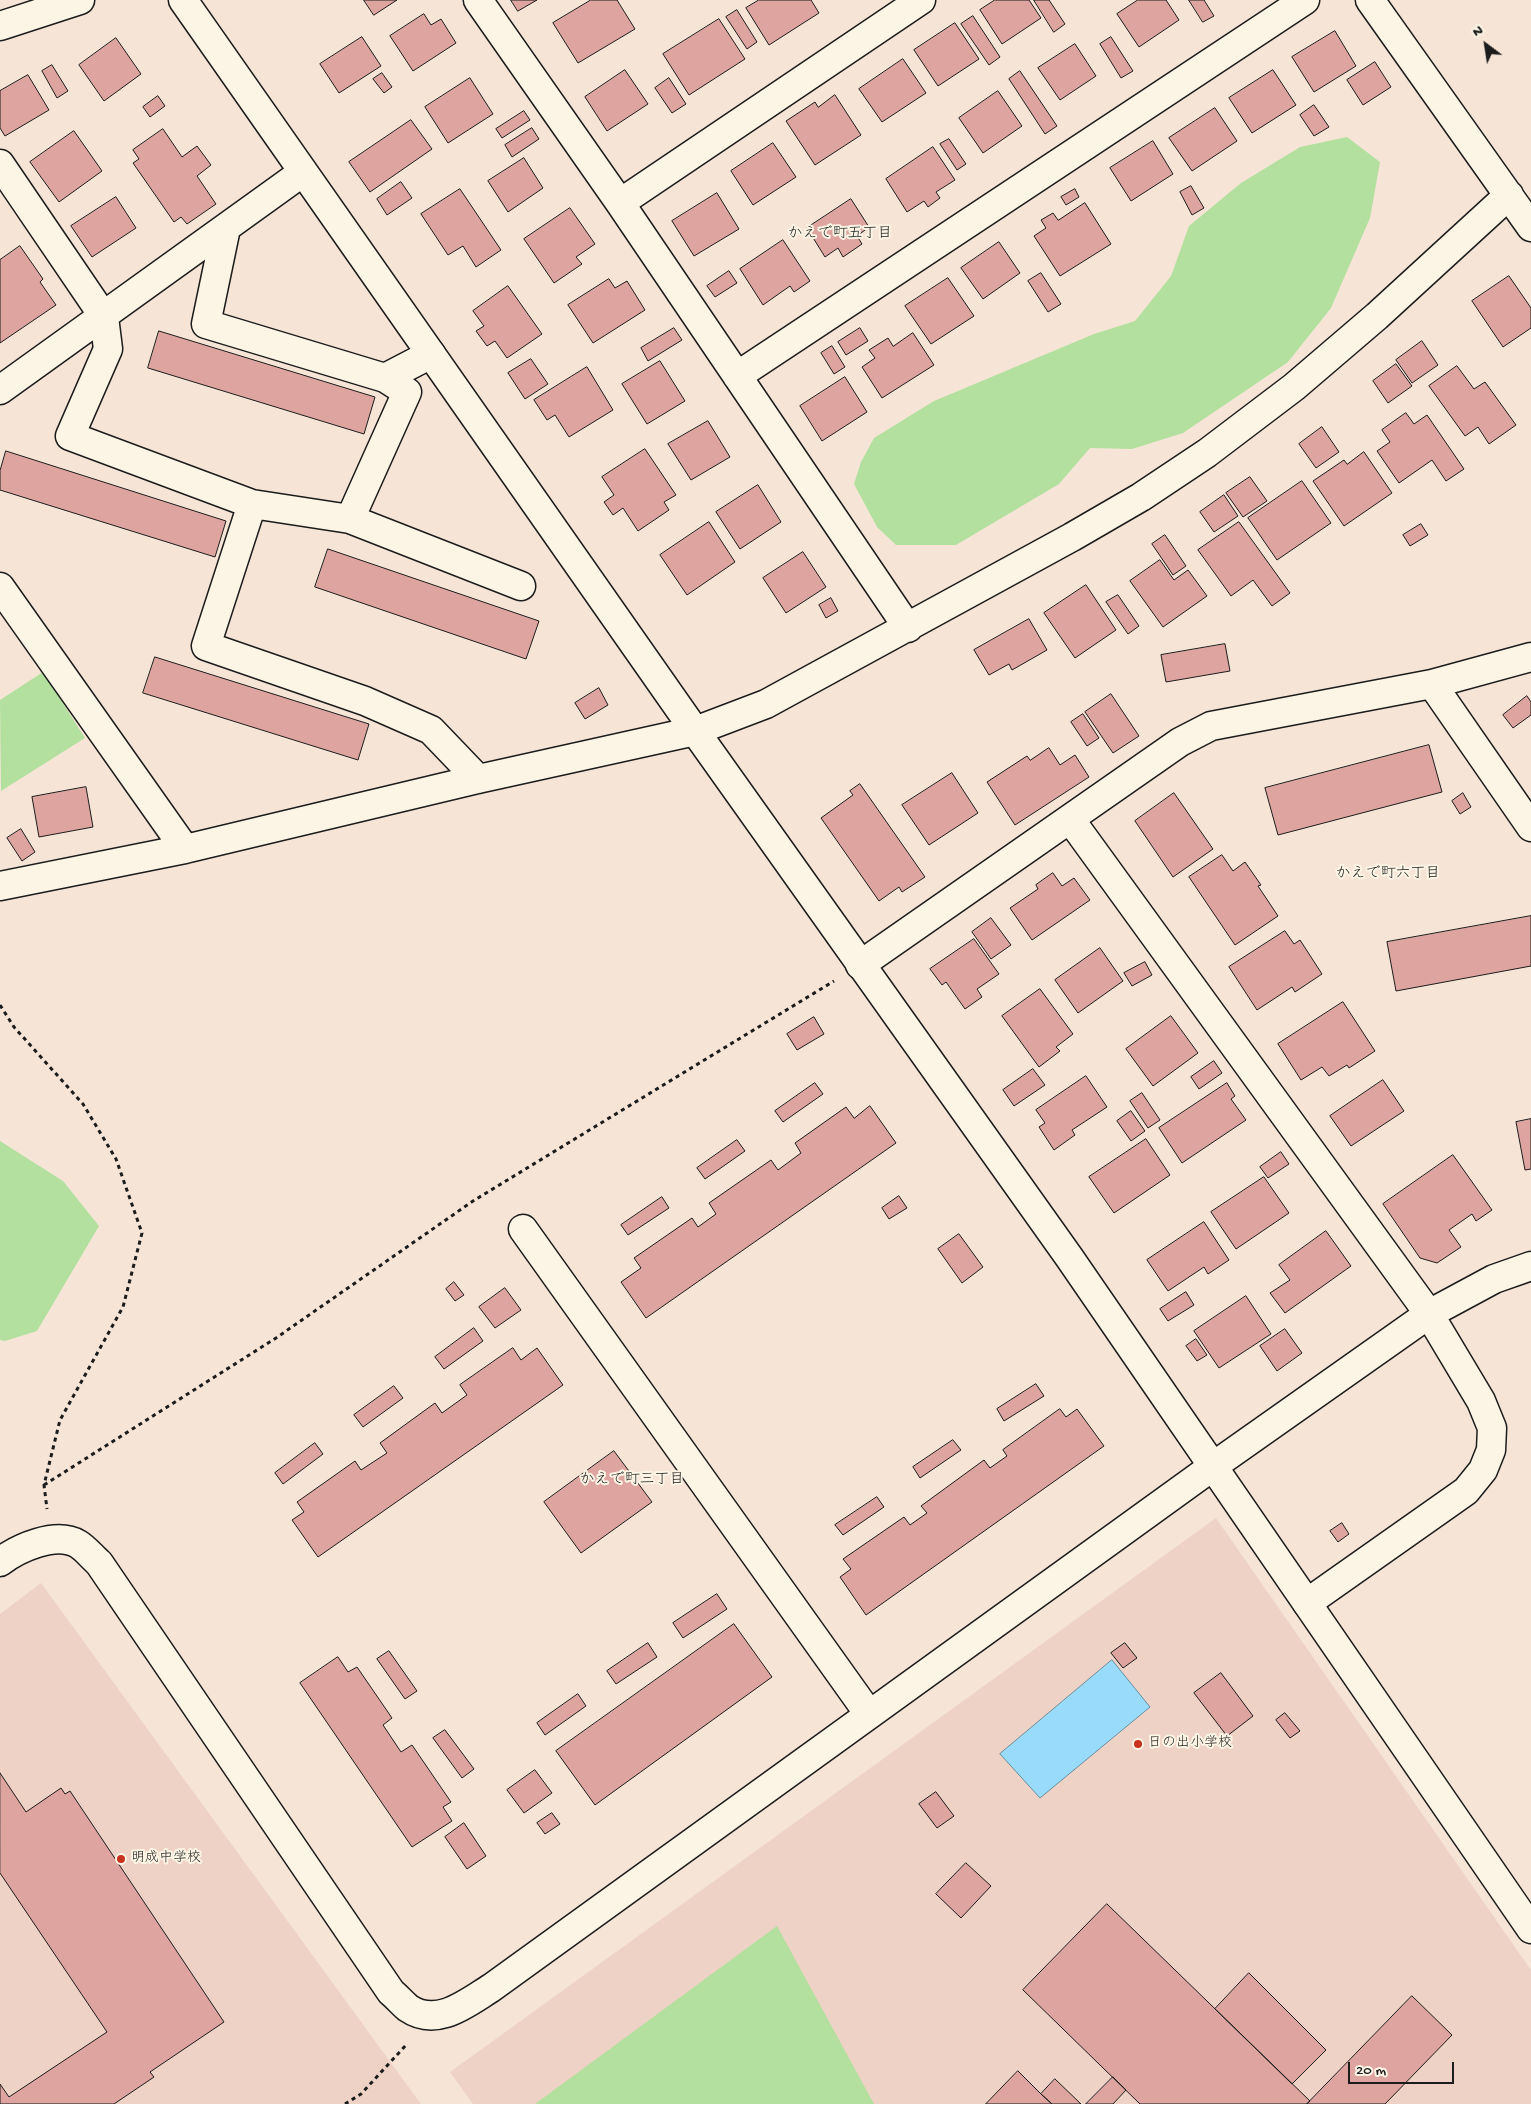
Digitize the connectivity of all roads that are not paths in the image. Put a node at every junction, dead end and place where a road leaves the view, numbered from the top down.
1 (80, 0) edge
2 (182, 0) edge
3 (478, 0) edge
4 (921, 0) edge
5 (1304, 0) edge
6 (1370, 0) edge
7 (0, 26) edge
8 (0, 164) edge
9 (303, 172) junction
10 (1509, 195) junction
11 (620, 203) junction
12 (1531, 227) edge
13 (226, 228) junction
14 (104, 317) junction
15 (431, 354) junction
16 (737, 376) junction
17 (385, 378) junction
18 (0, 390) edge
19 (252, 504) junction
20 (350, 520) junction
21 (521, 586) dead end
22 (0, 587) edge
23 (908, 628) junction
24 (1531, 657) edge
25 (1432, 684) junction
26 (695, 731) junction
27 (478, 779) junction
28 (1070, 819) junction
29 (1531, 827) edge
30 (185, 849) junction
31 (0, 886) edge
32 (860, 965) junction
33 (523, 1229) dead end
34 (1531, 1266) edge
35 (1429, 1314) junction
36 (1212, 1467) junction
37 (0, 1562) edge
38 (1307, 1603) junction
39 (869, 1714) junction
40 (1531, 1928) edge

1 - 7 street
2 - 9 street
3 - 11 street
4 - 11 street
5 - 16 street
6 - 10 street
8 - 14 street
9 - 13 street
9 - 15 street
10 - 12 street
10 - 23 street
11 - 16 street
13 - 14 street
13 - 17 street
14 - 18 street
14 - 19 street
15 - 17 street
15 - 26 street
16 - 23 street
17 - 20 street
19 - 20 street
19 - 27 street
20 - 21 street
22 - 30 street
23 - 26 street
24 - 25 street
25 - 28 street
25 - 29 street
26 - 27 street
26 - 32 street
27 - 30 street
28 - 32 street
28 - 35 street
30 - 31 street
32 - 36 street
33 - 39 street
34 - 35 street
35 - 36 street
35 - 38 street
36 - 38 street
36 - 39 street
37 - 39 street
38 - 40 street

